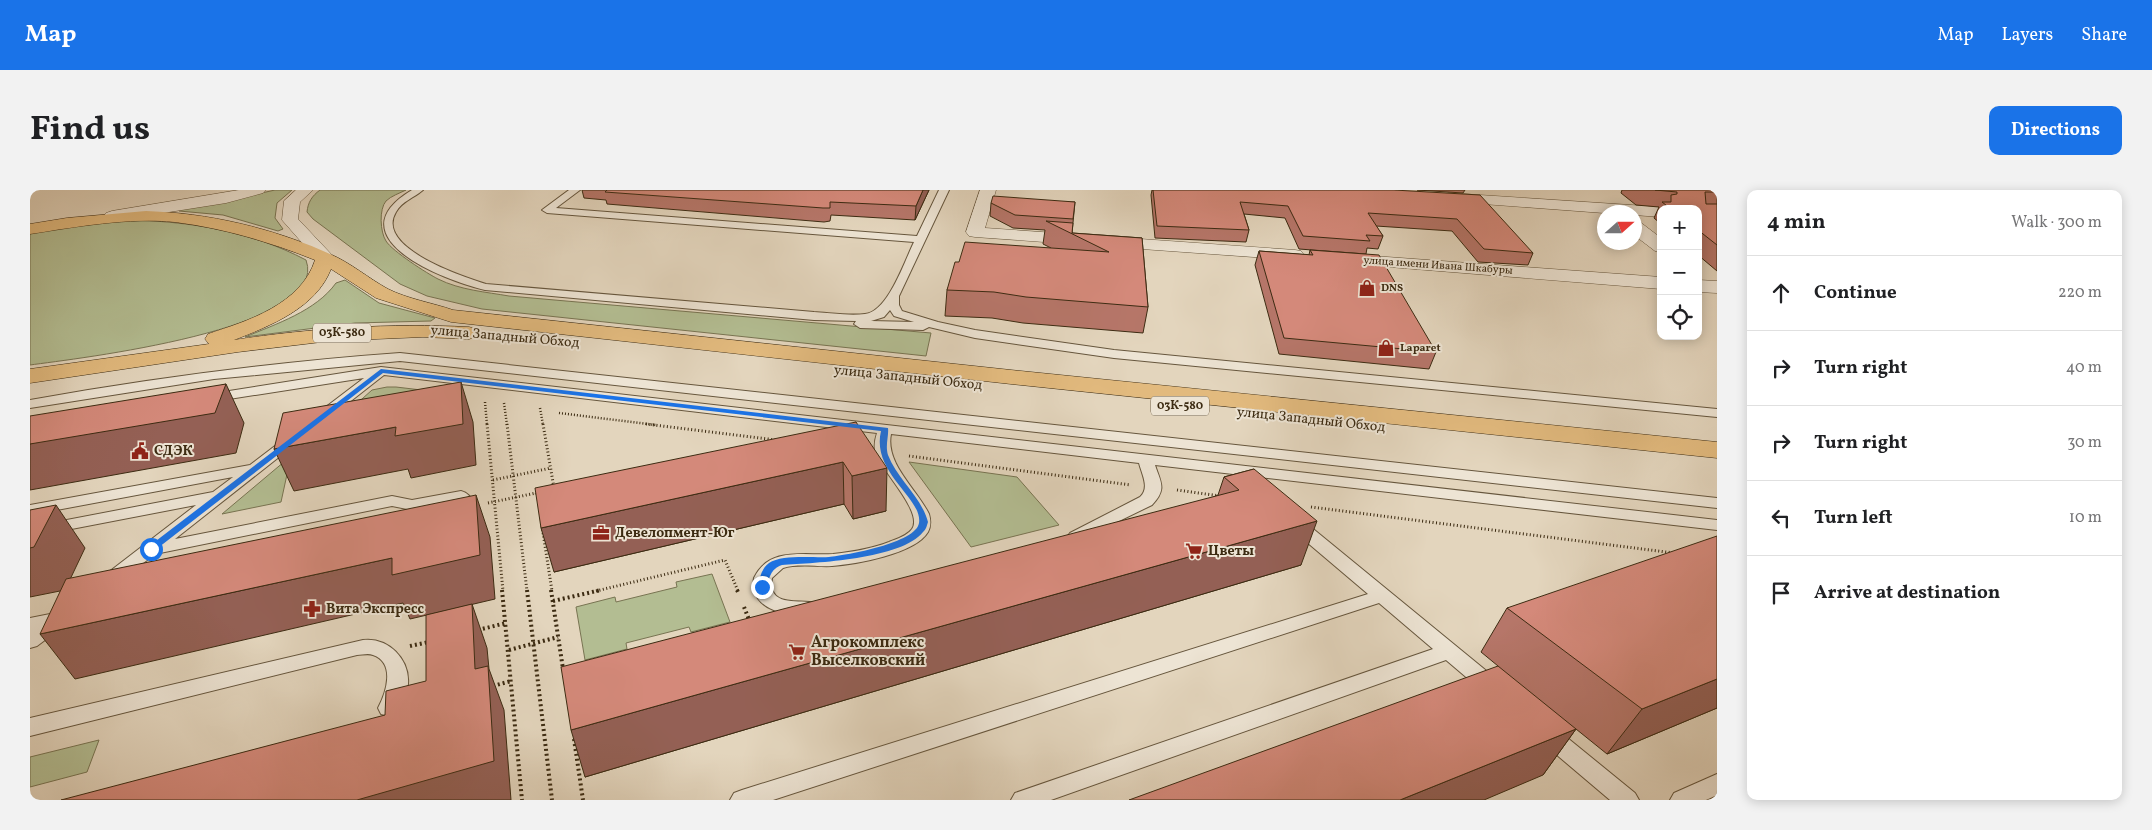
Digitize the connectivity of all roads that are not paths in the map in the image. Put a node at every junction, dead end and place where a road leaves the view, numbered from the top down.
1 (258, 190) edge
2 (305, 190) edge
3 (418, 190) edge
4 (575, 190) edge
5 (944, 190) edge
6 (988, 190) edge
7 (1591, 190) edge
8 (1435, 198) edge
9 (1609, 205) edge
10 (1597, 210) edge
11 (1642, 212) edge
12 (1657, 212) edge
13 (67, 223) junction
14 (30, 229) edge
15 (1642, 232) edge
16 (920, 239) junction
17 (1657, 244) edge
18 (1314, 257) edge
19 (325, 258) junction
20 (1334, 258) edge
21 (1657, 283) edge
22 (894, 297) junction
23 (814, 316) junction
24 (935, 325) junction
25 (400, 357) junction
26 (100, 366) junction
27 (381, 371) junction
28 (30, 376) edge
29 (194, 401) edge
30 (30, 404) edge
31 (1717, 412) edge
32 (334, 424) edge
33 (311, 427) junction
34 (885, 429) junction
35 (1717, 450) edge
36 (1145, 459) junction
37 (1717, 463) edge
38 (255, 469) junction
39 (1230, 469) junction
40 (1257, 491) edge
41 (218, 496) junction
42 (1717, 504) edge
43 (1278, 508) edge
44 (30, 510) edge
45 (447, 525) edge
46 (1717, 525) edge
47 (30, 532) edge
48 (1062, 542) edge
49 (151, 549) junction
50 (96, 591) edge
51 (1382, 596) junction
52 (826, 604) edge
53 (30, 625) edge
54 (30, 641) edge
55 (1448, 651) junction
56 (1508, 701) edge
57 (1530, 719) edge
58 (380, 722) edge
59 (30, 727) edge
60 (1717, 784) edge
61 (742, 800) edge
62 (1023, 800) edge
63 (1627, 800) edge
64 (1682, 800) edge

1 - 13 street
2 - 19 street
3 - 23 lane
4 - 16 lane
5 - 16 lane
6 - 18 street
7 - 9 street
8 - 10 street
11 - 12 street
13 - 14 highway, 03К-580
13 - 19 highway, 03К-580
15 - 17 street
16 - 22 lane
19 - 26 highway, 03К-580
19 - 35 highway, улица Западный Обход / 03К-580
20 - 21 street, улица имени Ивана Шкабуры
22 - 23 lane
22 - 24 lane
23 - 24 lane
24 - 31 lane
25 - 27 lane
25 - 30 lane
25 - 42 lane
26 - 28 highway, 03К-580
26 - 37 highway, улица Западный Обход / 03К-580
27 - 29 lane
27 - 33 lane
27 - 34 lane
32 - 33 lane
33 - 38 lane
34 - 36 lane
34 - 52 lane
36 - 39 lane
36 - 48 lane
38 - 41 lane
38 - 44 lane
39 - 40 lane
39 - 46 lane
41 - 47 lane
41 - 49 lane
43 - 51 lane
45 - 49 lane
49 - 50 lane
51 - 55 lane
51 - 61 lane
53 - 54 lane
55 - 56 lane
55 - 62 lane
57 - 63 lane
58 - 59 lane
60 - 64 lane

